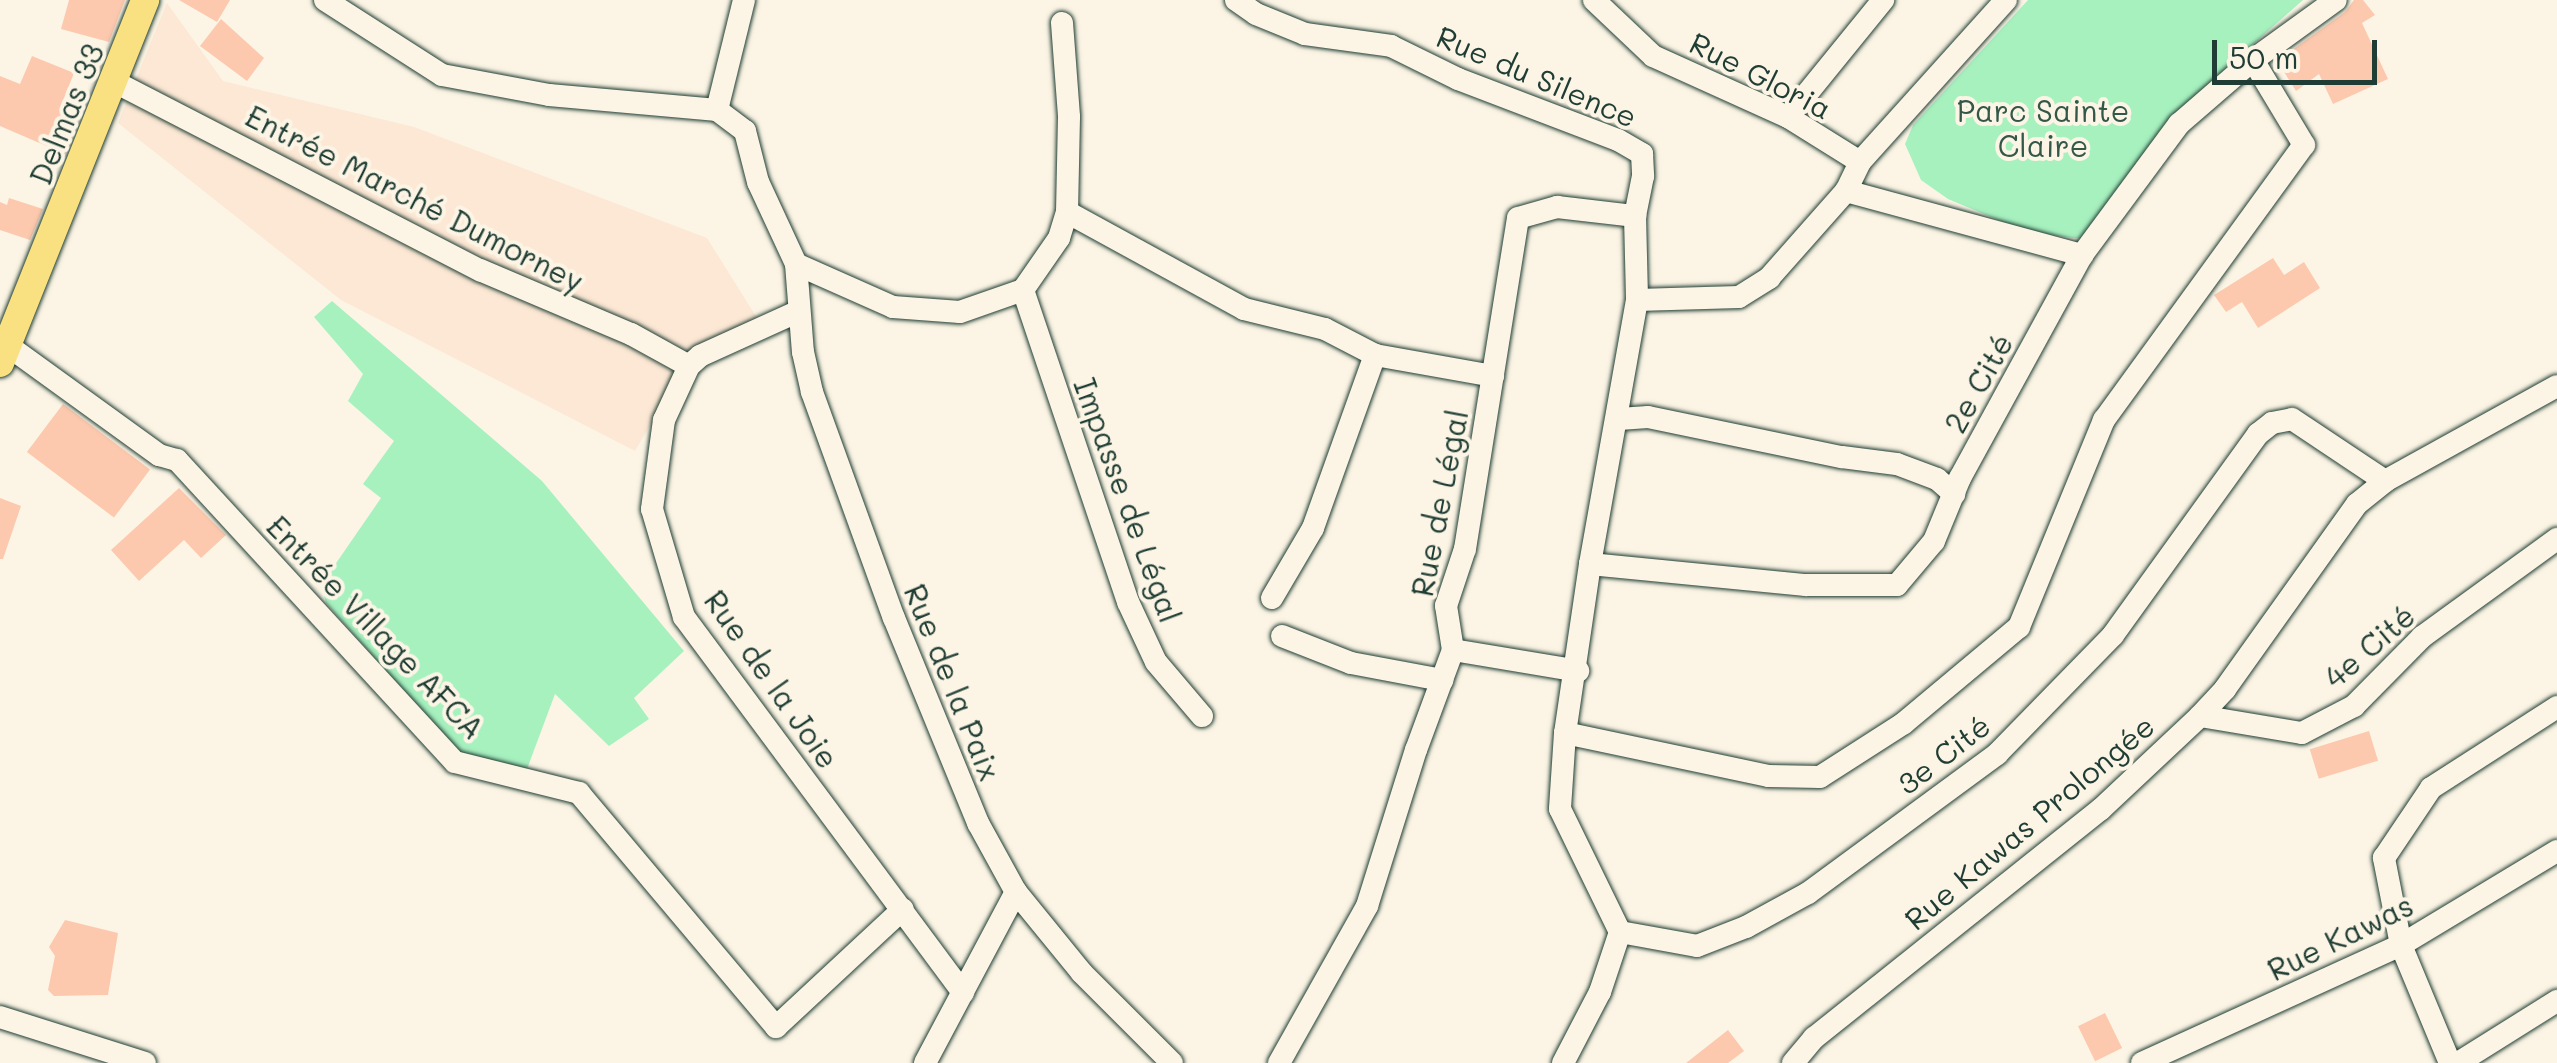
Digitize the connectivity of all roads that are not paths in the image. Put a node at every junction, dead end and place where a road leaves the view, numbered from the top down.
1 (145, 0) edge
2 (324, 0) edge
3 (744, 0) edge
4 (1236, 0) edge
5 (1883, 0) edge
6 (2006, 0) edge
7 (2336, 0) edge
8 (1605, 4) edge
9 (1062, 23) dead end
10 (2253, 60) junction
11 (115, 82) junction
12 (717, 110) junction
13 (1788, 117) junction
14 (1860, 162) junction
15 (1846, 191) junction
16 (1067, 212) junction
17 (1636, 216) junction
18 (2082, 256) junction
19 (796, 264) junction
20 (1023, 290) junction
21 (1636, 295) junction
22 (798, 311) junction
23 (4, 354) edge
24 (1375, 355) junction
25 (690, 366) junction
26 (1493, 376) junction
27 (2557, 386) edge
28 (1619, 418) junction
29 (2385, 481) junction
30 (1954, 494) junction
31 (2557, 540) edge
32 (1590, 564) junction
33 (1272, 598) dead end
34 (1282, 636) dead end
35 (1454, 650) junction
36 (1578, 670) junction
37 (1442, 680) junction
38 (2557, 706) edge
39 (1202, 716) dead end
40 (2200, 716) junction
41 (1565, 733) junction
42 (2557, 851) edge
43 (1016, 892) junction
44 (903, 909) junction
45 (1620, 932) junction
46 (2401, 944) junction
47 (963, 993) junction
48 (2557, 1002) edge
49 (0, 1017) edge
50 (145, 1063) edge
51 (925, 1063) edge
52 (1172, 1063) edge
53 (1279, 1063) edge
54 (1563, 1063) edge
55 (1792, 1063) edge
56 (2142, 1063) edge
57 (2454, 1063) edge

1 - 11 main road, Delmas 33
2 - 12 street
3 - 12 street
4 - 17 street, Rue du Silence
5 - 13 street
6 - 14 street
7 - 10 street, 2e Cité
8 - 13 street, Rue Gloria
9 - 16 street
10 - 18 street, 2e Cité
10 - 41 street, 3e Cité
11 - 23 main road, Delmas 33
11 - 25 street, Entrée Marché Dumorney
12 - 19 street
13 - 14 street, Rue Gloria
14 - 15 street
15 - 18 street
15 - 21 street
16 - 20 street
16 - 24 street
17 - 21 street
17 - 26 street, Rue de Légal
18 - 30 street, 2e Cité
19 - 20 street
19 - 22 street, Rue de la Paix
20 - 39 street, Impasse de Légal
21 - 28 street
22 - 25 street
22 - 43 street, Rue de la Paix
23 - 44 street, Entrée Village AFCA
24 - 26 street
24 - 33 street
25 - 44 street, Rue de la Joie
26 - 35 street, Rue de Légal
27 - 29 street, Rue Kawas Prolongée
28 - 30 street
28 - 32 street
29 - 40 street, Rue Kawas Prolongée
29 - 45 street, 3e Cité
30 - 32 street, 2e Cité
31 - 40 street, 4e Cité
32 - 36 street
34 - 37 street
35 - 36 street
35 - 37 street, Rue de Légal
36 - 41 street
37 - 53 street, Rue de Légal
38 - 46 street
40 - 55 street, Rue Kawas Prolongée
41 - 45 street
42 - 46 street, Rue Kawas
43 - 47 street
43 - 52 street, Rue de la Paix
44 - 47 street, Rue de la Joie
45 - 54 street
46 - 56 street, Rue Kawas
46 - 57 street
47 - 51 street
48 - 57 street
49 - 50 street

